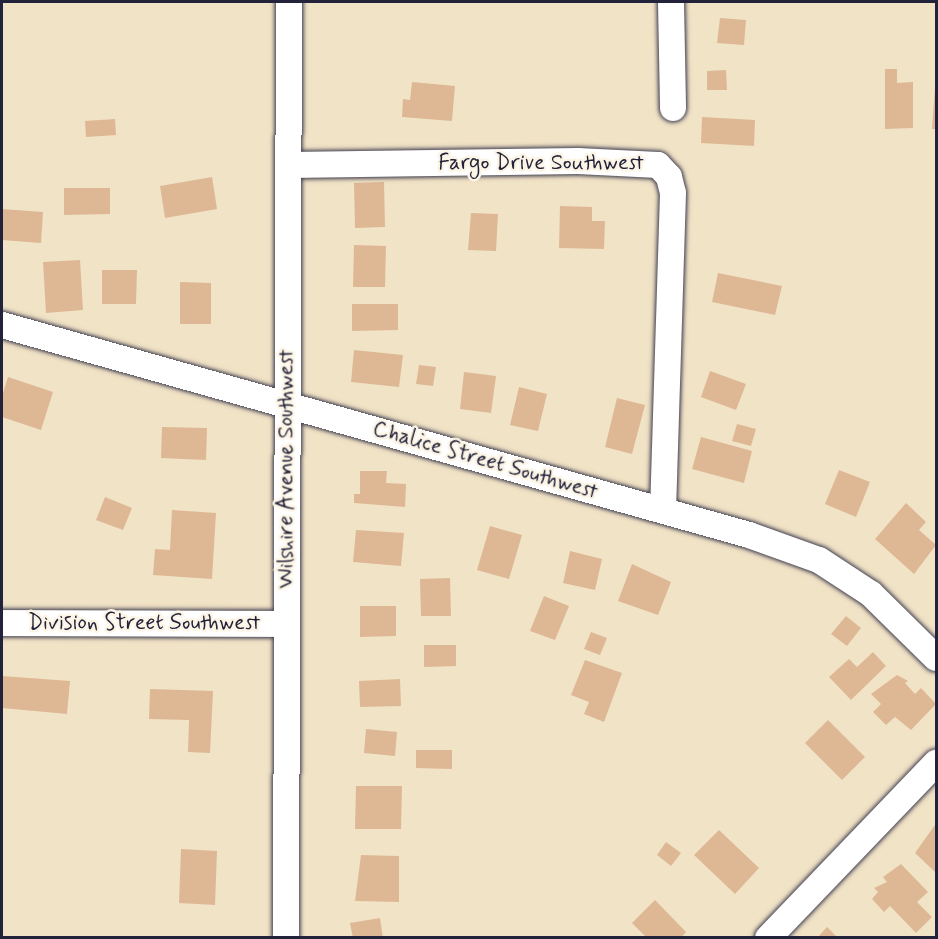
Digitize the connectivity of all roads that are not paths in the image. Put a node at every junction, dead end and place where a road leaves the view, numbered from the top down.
1 (289, 2) edge
2 (671, 2) edge
3 (673, 108) dead end
4 (289, 165) junction
5 (2, 325) edge
6 (287, 406) junction
7 (663, 510) junction
8 (2, 623) edge
9 (287, 624) junction
10 (936, 658) edge
11 (936, 762) edge
12 (286, 938) edge
13 (768, 938) edge

1 - 4 street, Wilshire Avenue Southwest
2 - 3 street
4 - 6 street, Wilshire Avenue Southwest
4 - 7 street, Fargo Drive Southwest
5 - 6 street, Chalice Street Southwest
6 - 7 street, Chalice Street Southwest
6 - 9 street, Wilshire Avenue Southwest
7 - 10 street, Chalice Street Southwest
8 - 9 street, Division Street Southwest
9 - 12 street, Wilshire Avenue Southwest
11 - 13 street

